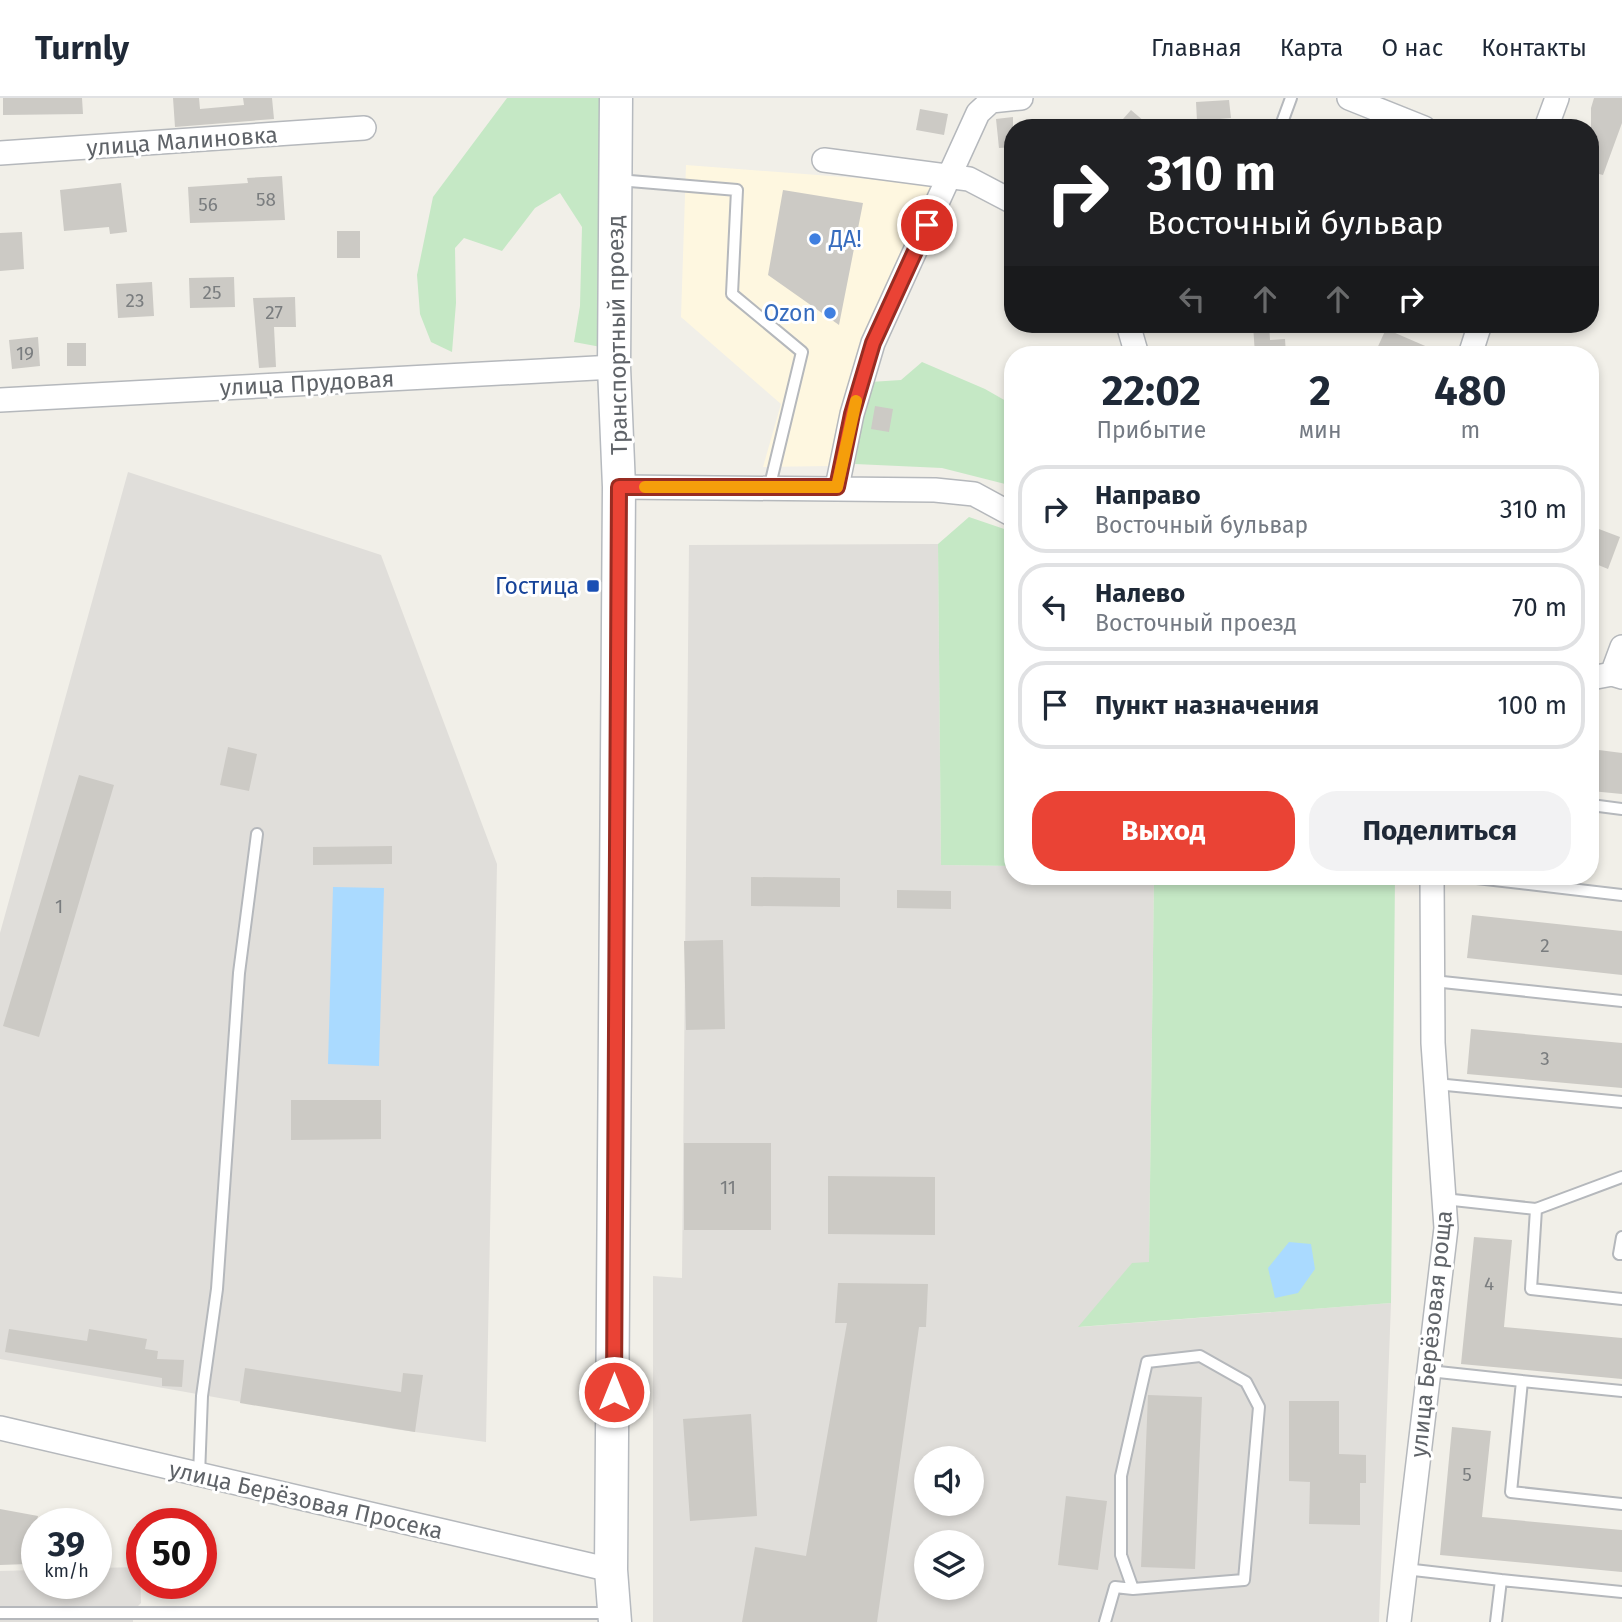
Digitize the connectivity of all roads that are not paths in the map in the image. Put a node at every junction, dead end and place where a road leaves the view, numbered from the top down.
1 (616, 98) edge
2 (1021, 98) edge
3 (1291, 98) edge
4 (1349, 98) edge
5 (1557, 98) edge
6 (1283, 119) edge
7 (1402, 119) edge
8 (1549, 119) edge
9 (364, 128) dead end
10 (0, 153) edge
11 (824, 160) dead end
12 (949, 177) junction
13 (616, 180) junction
14 (1004, 197) edge
15 (614, 367) junction
16 (0, 400) edge
17 (619, 487) junction
18 (837, 487) junction
19 (769, 489) junction
20 (1004, 509) edge
21 (1622, 647) edge
22 (1608, 676) edge
23 (1599, 807) edge
24 (1622, 808) edge
25 (257, 834) dead end
26 (1432, 885) edge
27 (1536, 885) edge
28 (1622, 895) edge
29 (1433, 981) junction
30 (1622, 1001) edge
31 (1436, 1084) junction
32 (1622, 1102) edge
33 (1622, 1177) edge
34 (1444, 1199) junction
35 (1536, 1209) junction
36 (1622, 1237) edge
37 (1622, 1254) edge
38 (1622, 1299) edge
39 (1429, 1371) junction
40 (1522, 1381) junction
41 (1622, 1391) edge
42 (0, 1428) edge
43 (199, 1475) junction
44 (1622, 1504) edge
45 (1405, 1569) junction
46 (611, 1570) junction
47 (1501, 1580) junction
48 (1133, 1589) junction
49 (1622, 1592) edge
50 (0, 1613) edge
51 (614, 1618) edge
52 (1105, 1622) edge
53 (1399, 1622) edge
54 (1496, 1622) edge

1 - 13 main road, Транспортный проезд
2 - 12 street
3 - 6 lane
4 - 7 street
5 - 8 street
9 - 10 street, улица Малиновка
11 - 12 street
12 - 14 street
12 - 18 street
13 - 15 main road, Транспортный проезд
13 - 19 lane
15 - 16 street, улица Прудовая
15 - 17 main road, Транспортный проезд
17 - 19 street
17 - 46 main road, Транспортный проезд
18 - 19 street
18 - 20 street
21 - 22 street
23 - 24 lane
25 - 43 lane
26 - 29 street, улица Берёзовая роща
27 - 28 lane
29 - 30 lane
29 - 31 street, улица Берёзовая роща
31 - 32 lane
31 - 34 street, улица Берёзовая роща
33 - 35 lane
34 - 35 lane
34 - 39 street, улица Берёзовая роща
35 - 38 lane
36 - 37 lane
39 - 40 lane
39 - 45 street, улица Берёзовая роща
40 - 41 lane
40 - 44 lane
42 - 43 street, улица Берёзовая Просека
43 - 46 street, улица Берёзовая Просека
45 - 47 lane
45 - 53 street, улица Берёзовая роща
46 - 51 main road, Транспортный проезд
47 - 49 lane
47 - 54 lane
48 - 48 lane
48 - 52 lane
50 - 51 lane

